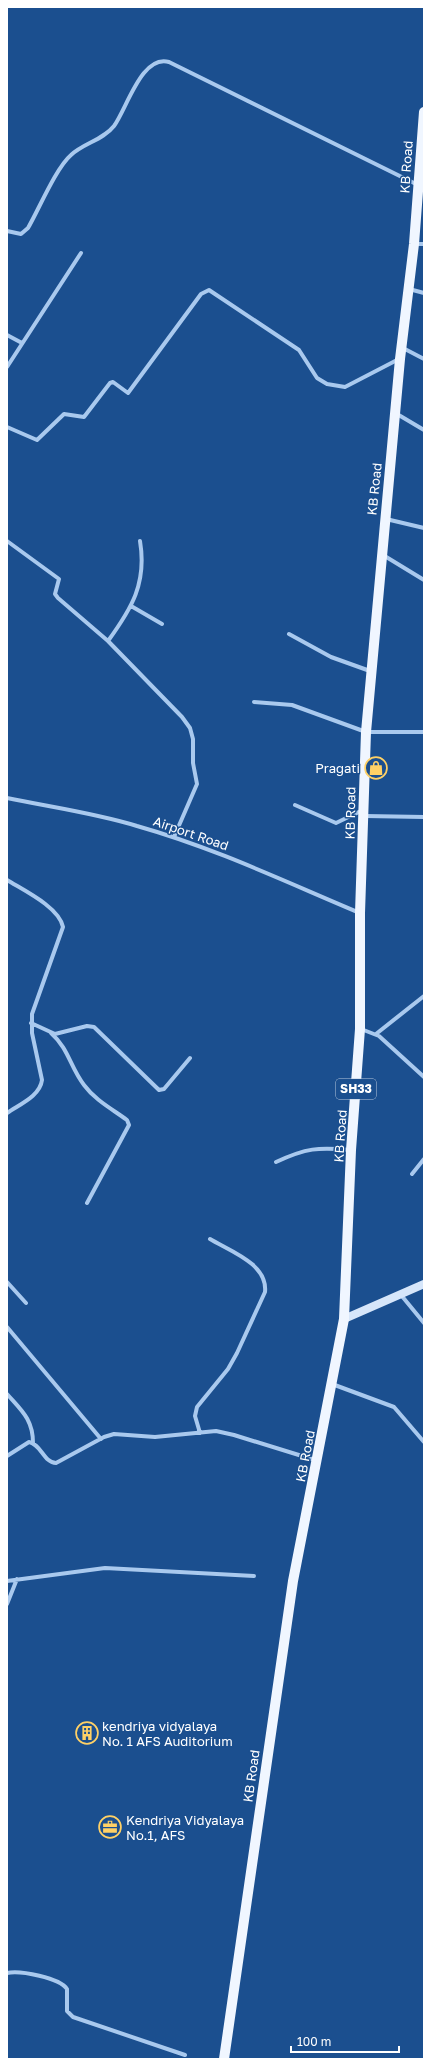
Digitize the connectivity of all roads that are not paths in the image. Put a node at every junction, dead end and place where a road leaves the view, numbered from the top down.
1 (424, 112) edge
2 (418, 186) junction
3 (7, 231) edge
4 (419, 244) edge
5 (81, 253) dead end
6 (409, 289) junction
7 (424, 293) edge
8 (7, 335) edge
9 (22, 343) junction
10 (401, 346) junction
11 (400, 359) junction
12 (424, 359) edge
13 (7, 367) edge
14 (394, 413) junction
15 (7, 427) edge
16 (424, 430) edge
17 (384, 518) junction
18 (424, 528) edge
19 (7, 541) edge
20 (140, 541) dead end
21 (381, 554) junction
22 (424, 580) edge
23 (131, 606) junction
24 (162, 624) dead end
25 (289, 634) dead end
26 (108, 641) junction
27 (371, 671) junction
28 (254, 702) dead end
29 (366, 732) junction
30 (424, 732) edge
31 (7, 798) edge
32 (295, 805) dead end
33 (363, 813) junction
34 (424, 817) edge
35 (174, 837) junction
36 (7, 880) edge
37 (360, 914) junction
38 (424, 996) edge
39 (31, 1023) junction
40 (360, 1029) junction
41 (52, 1033) junction
42 (376, 1034) junction
43 (190, 1058) dead end
44 (424, 1077) edge
45 (7, 1113) edge
46 (351, 1150) junction
47 (424, 1159) edge
48 (276, 1162) dead end
49 (412, 1174) dead end
50 (87, 1203) dead end
51 (210, 1239) dead end
52 (7, 1282) edge
53 (424, 1284) edge
54 (400, 1295) junction
55 (26, 1303) dead end
56 (344, 1318) junction
57 (424, 1323) edge
58 (7, 1327) edge
59 (332, 1384) junction
60 (7, 1394) edge
61 (200, 1432) junction
62 (101, 1439) junction
63 (424, 1442) edge
64 (33, 1443) junction
65 (7, 1456) edge
66 (317, 1461) junction
67 (254, 1576) dead end
68 (17, 1579) junction
69 (7, 1581) edge
70 (7, 1604) edge
71 (7, 1973) edge
72 (185, 2055) dead end
73 (224, 2059) edge

1 - 2 main road, KB Road / SH33
2 - 3 street
2 - 4 main road, KB Road / SH33
4 - 6 main road, KB Road / SH33
5 - 9 street
6 - 7 street
6 - 10 main road, KB Road / SH33
8 - 9 street
9 - 13 street
10 - 11 main road, KB Road / SH33
10 - 12 street
11 - 14 main road, KB Road / SH33
11 - 15 street
14 - 16 street
14 - 17 main road, KB Road / SH33
17 - 18 street
17 - 21 main road, KB Road / SH33
19 - 26 street
20 - 23 street
21 - 22 street
21 - 27 main road, KB Road / SH33
23 - 24 street
23 - 26 street
25 - 27 street
26 - 35 street
27 - 29 main road, KB Road / SH33
28 - 29 street
29 - 30 street
29 - 33 main road, KB Road / SH33
31 - 35 street, Airport Road
32 - 33 street
33 - 34 street
33 - 37 main road, KB Road / SH33
35 - 37 street, Airport Road
36 - 39 street
37 - 40 main road, KB Road / SH33
38 - 42 street
39 - 41 street
39 - 45 street
40 - 42 street
40 - 46 main road, KB Road / SH33
41 - 43 street
41 - 50 street
42 - 44 street
46 - 48 street
46 - 56 main road, KB Road / SH33
47 - 49 street
51 - 61 street
52 - 55 street
53 - 54 main road
54 - 56 main road
54 - 57 street
56 - 59 main road, KB Road / SH33
58 - 62 street
59 - 63 street
59 - 66 main road, KB Road / SH33
60 - 64 street
61 - 62 street
61 - 66 street
62 - 64 street
64 - 65 street
66 - 73 main road, KB Road / SH33
67 - 68 street
68 - 69 street
68 - 70 street
71 - 72 street

